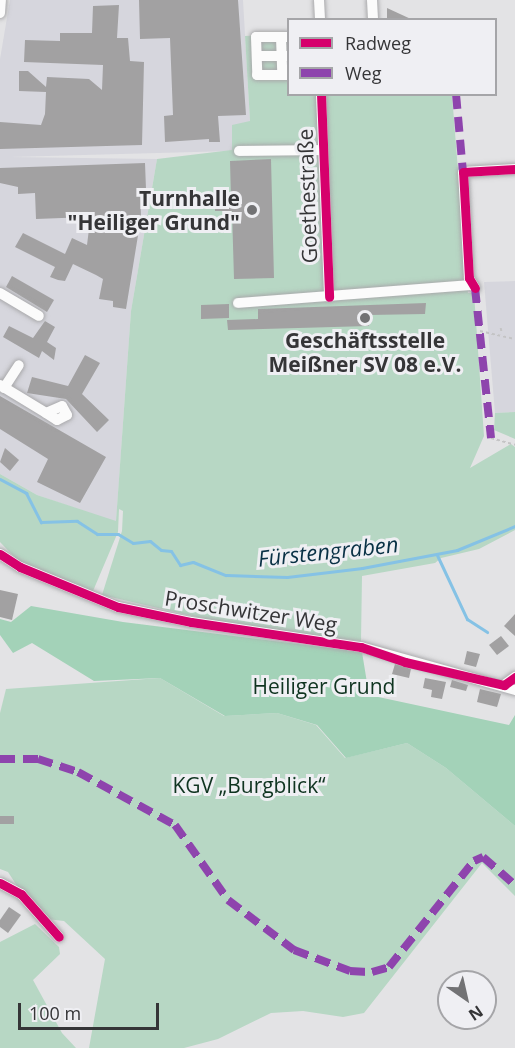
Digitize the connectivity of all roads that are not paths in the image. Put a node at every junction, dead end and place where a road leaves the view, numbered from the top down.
1 (1, 0) edge
2 (319, 0) edge
3 (372, 0) edge
4 (0, 13) edge
5 (320, 18) edge
6 (374, 18) edge
7 (285, 37) edge
8 (256, 56) junction
9 (285, 56) edge
10 (285, 75) edge
11 (321, 96) edge
12 (322, 150) junction
13 (239, 151) dead end
14 (515, 169) edge
15 (0, 293) edge
16 (329, 297) junction
17 (238, 303) dead end
18 (39, 316) dead end
19 (19, 365) dead end
20 (2, 387) edge
21 (46, 413) dead end
22 (0, 554) edge
23 (515, 677) edge
24 (510, 687) edge
25 (0, 883) edge
26 (59, 937) dead end

1 - 4 street
2 - 5 street
3 - 6 street
7 - 8 street
7 - 9 street
8 - 9 street
8 - 10 street
9 - 10 street
11 - 12 street, Goethestraße
12 - 13 street
12 - 16 street, Goethestraße
14 - 16 street
15 - 18 street
16 - 17 street
19 - 20 street
20 - 21 street
22 - 24 street, Proschwitzer Weg
23 - 24 street
25 - 26 street

